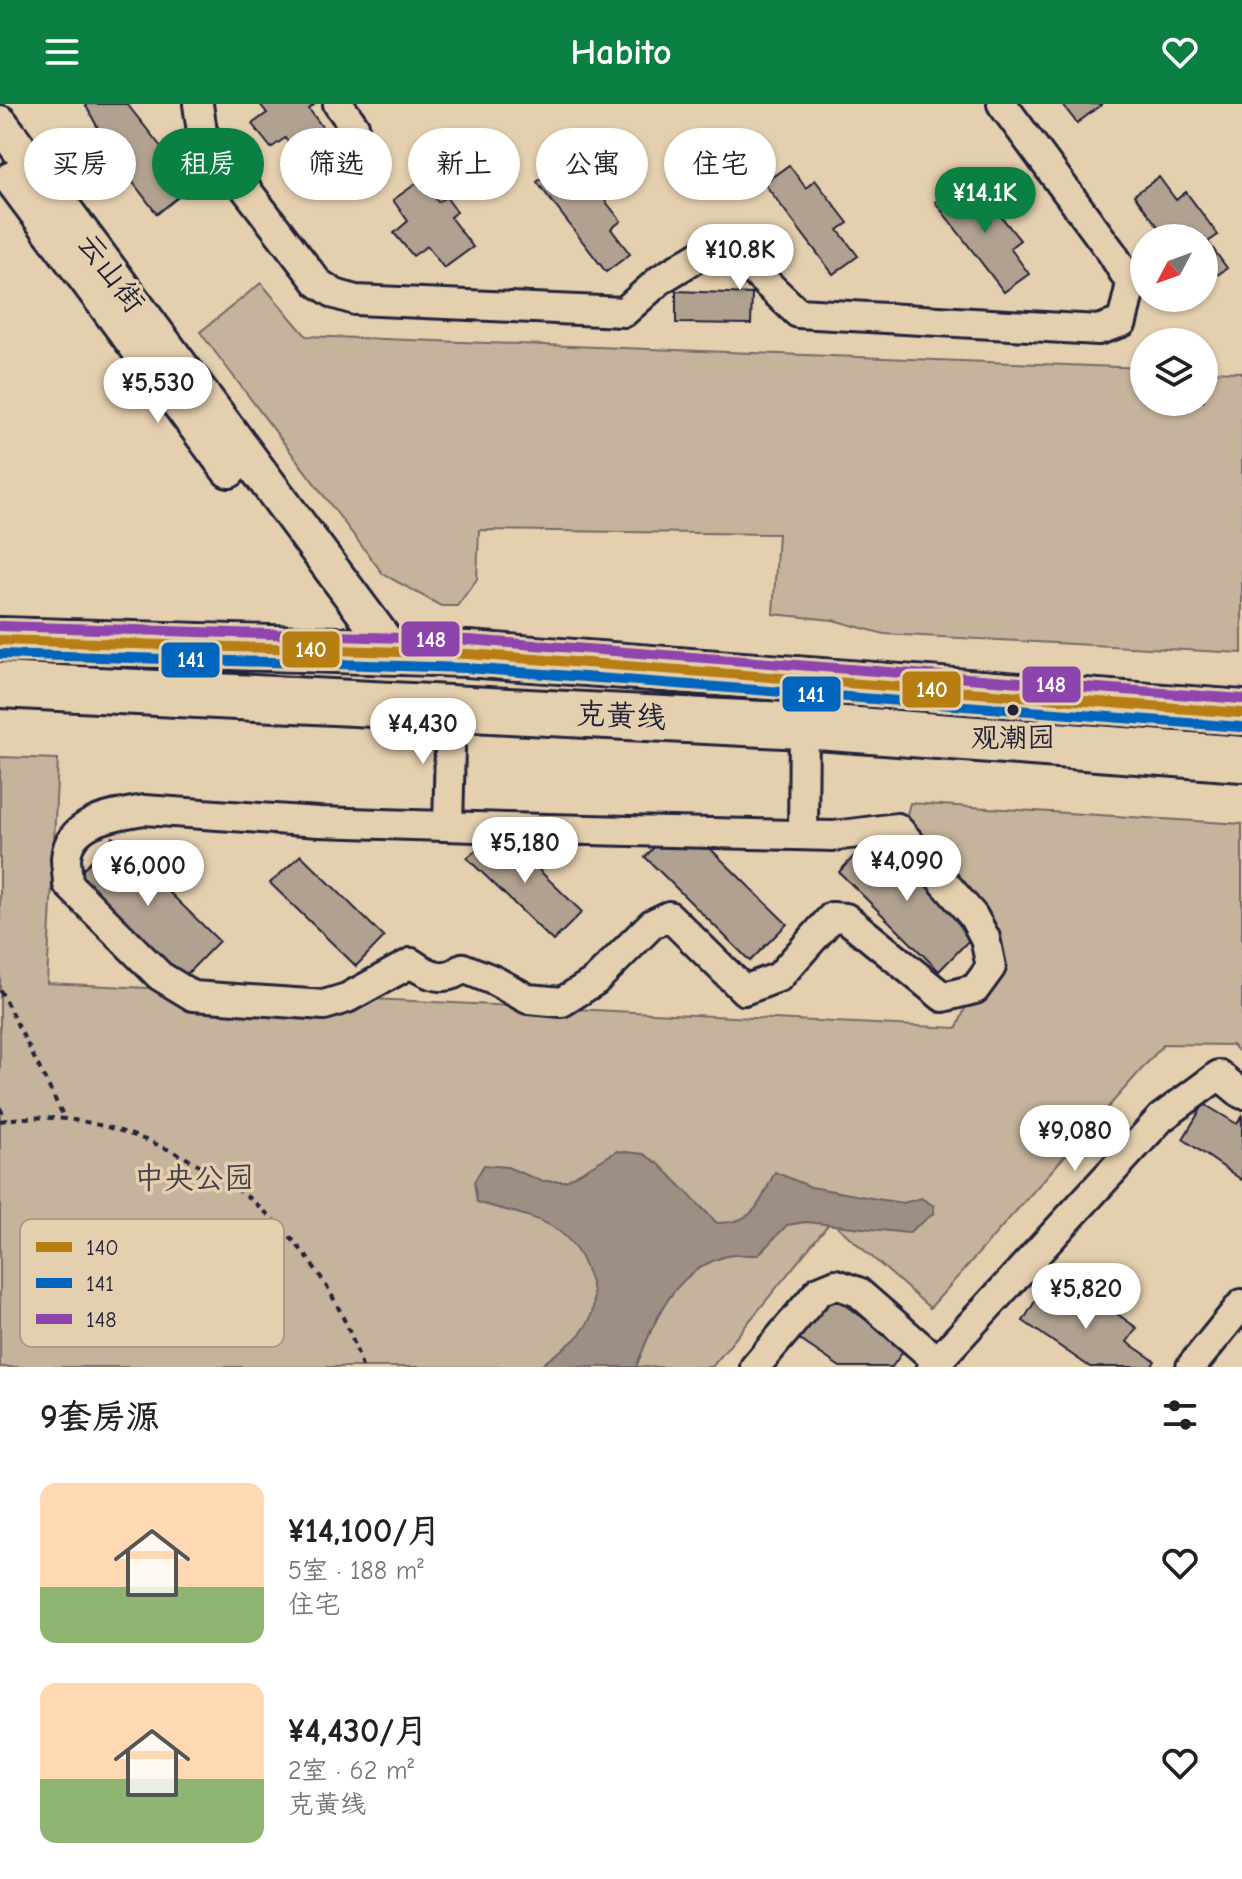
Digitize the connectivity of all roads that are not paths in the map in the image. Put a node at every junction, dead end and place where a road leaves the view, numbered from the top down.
1 (198, 104) edge
2 (1002, 104) edge
3 (0, 123) edge
4 (0, 162) edge
5 (0, 640) edge
6 (380, 652) junction
7 (0, 685) edge
8 (451, 708) junction
9 (1242, 713) edge
10 (804, 726) junction
11 (1242, 759) edge
12 (448, 826) junction
13 (803, 835) junction
14 (1242, 1094) edge
15 (1242, 1304) edge
16 (934, 1364) edge
17 (755, 1367) edge
18 (1191, 1367) edge

1 - 2 street
3 - 6 street, 云山街
4 - 6 street, 云山街
5 - 6 highway, 克黄线
6 - 9 highway, 克黄线
7 - 8 highway, 克黄线
8 - 10 highway, 克黄线
8 - 12 street
10 - 11 highway, 克黄线
10 - 13 street
12 - 13 street
12 - 13 street
14 - 16 street
15 - 18 street
16 - 17 street

